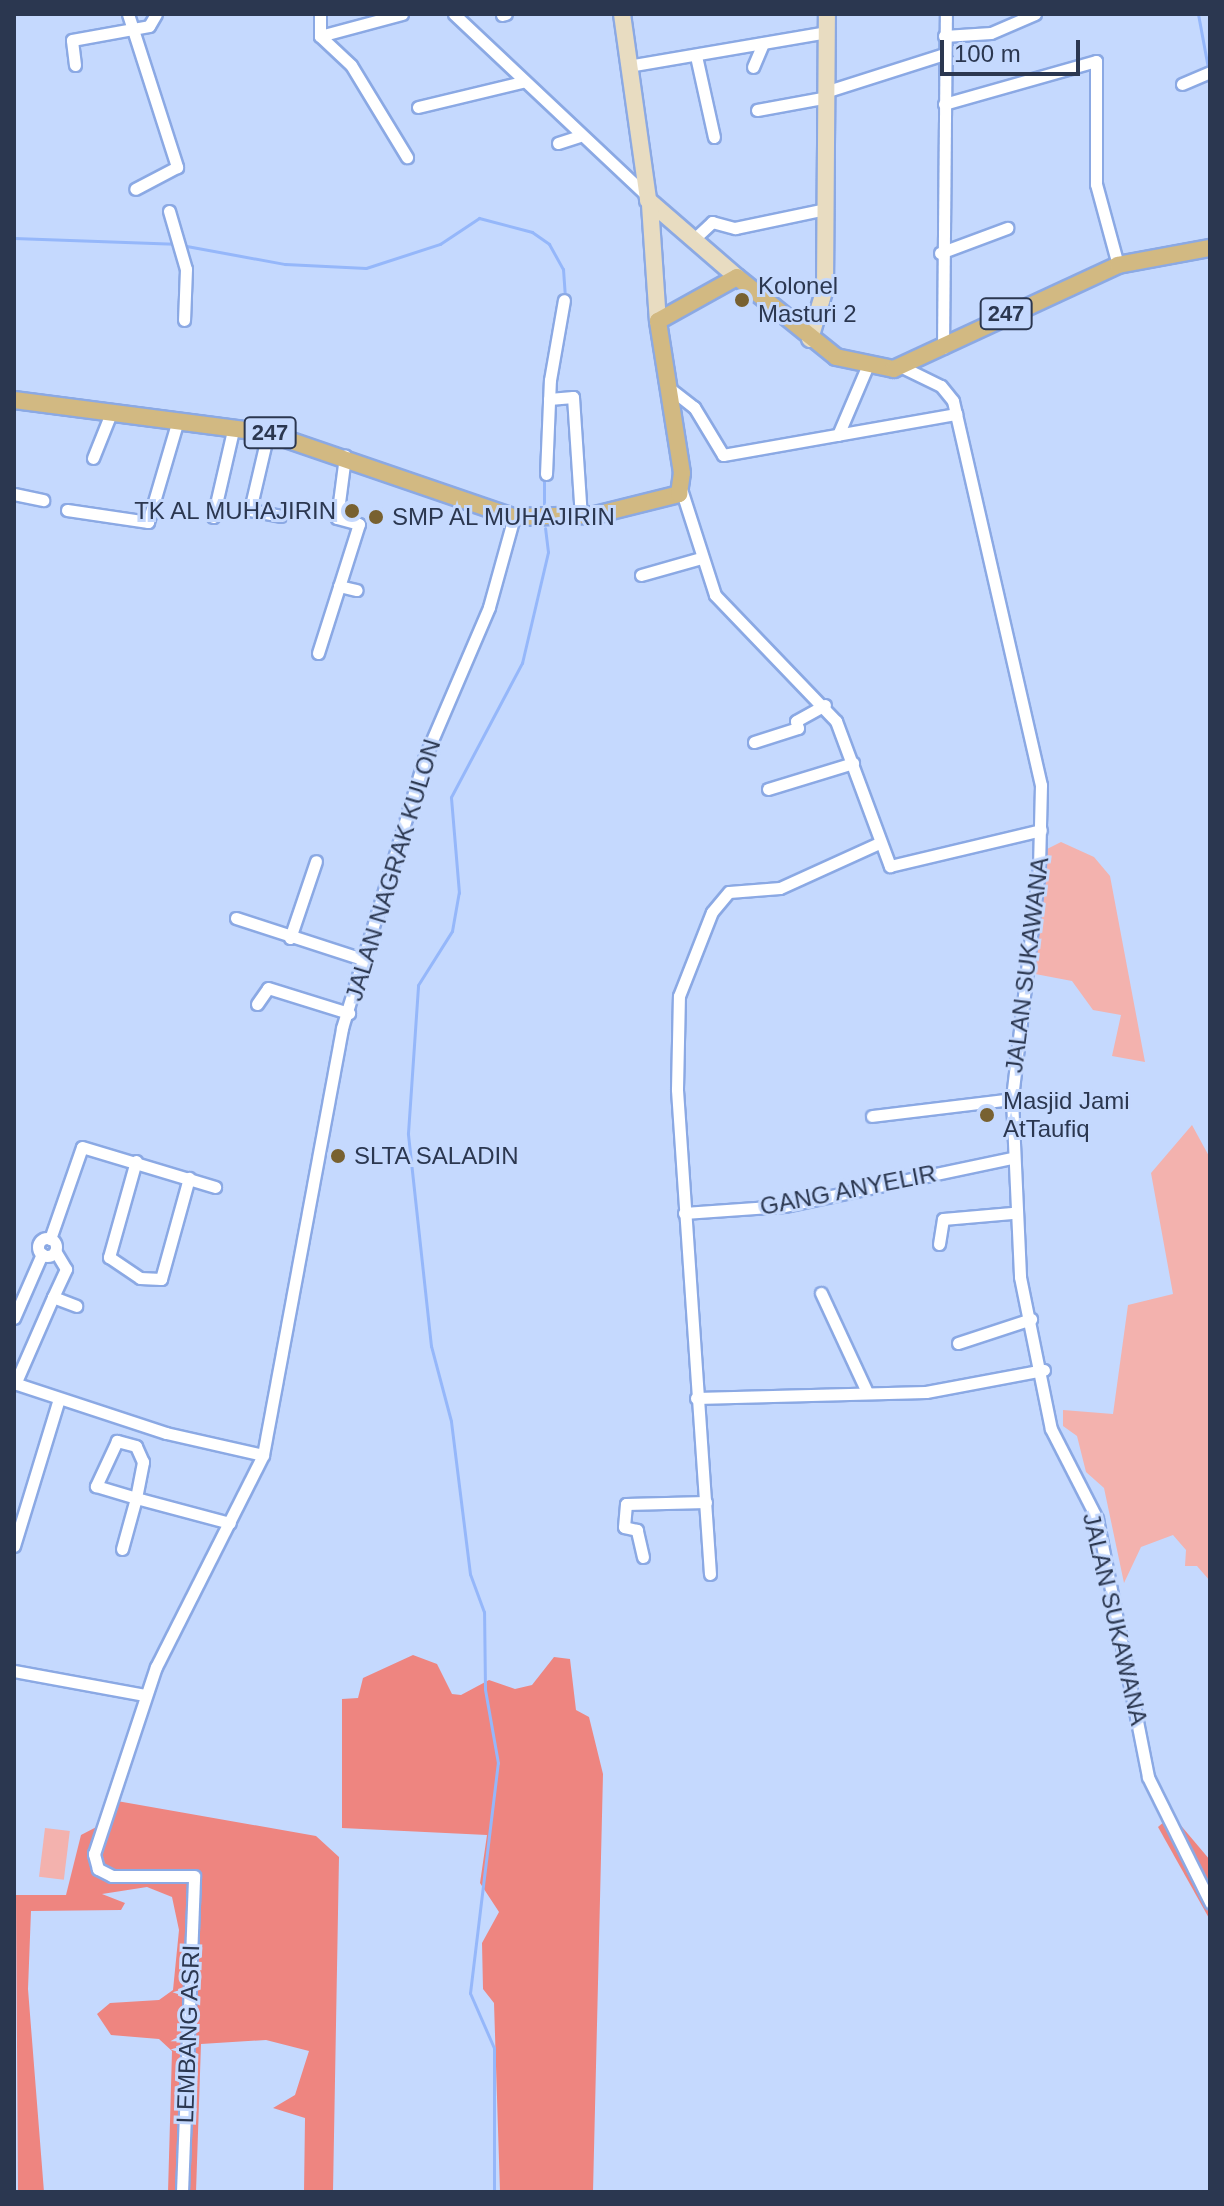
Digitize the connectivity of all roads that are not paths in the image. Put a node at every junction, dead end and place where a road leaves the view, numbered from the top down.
1 (128, 14) edge
2 (156, 14) edge
3 (320, 14) edge
4 (402, 14) edge
5 (454, 14) edge
6 (622, 14) edge
7 (827, 14) edge
8 (946, 14) edge
9 (1035, 14) edge
10 (132, 30) junction
11 (827, 32) junction
12 (320, 36) junction
13 (944, 36) junction
14 (763, 43) junction
15 (944, 54) junction
16 (696, 56) junction
17 (75, 65) dead end
18 (628, 66) junction
19 (753, 67) dead end
20 (1210, 72) edge
21 (522, 82) junction
22 (1182, 84) dead end
23 (828, 94) junction
24 (944, 104) junction
25 (418, 107) dead end
26 (757, 110) dead end
27 (579, 136) junction
28 (714, 137) dead end
29 (558, 143) dead end
30 (407, 157) dead end
31 (135, 189) dead end
32 (648, 200) junction
33 (825, 209) junction
34 (169, 211) dead end
35 (1007, 228) dead end
36 (694, 239) junction
37 (1210, 248) edge
38 (940, 253) junction
39 (1118, 265) junction
40 (737, 277) junction
41 (564, 300) dead end
42 (184, 320) dead end
43 (658, 321) junction
44 (810, 339) junction
45 (943, 348) junction
46 (867, 367) junction
47 (902, 367) junction
48 (666, 385) junction
49 (550, 399) junction
50 (14, 400) edge
51 (111, 413) junction
52 (956, 414) junction
53 (178, 420) junction
54 (234, 426) junction
55 (268, 433) junction
56 (838, 435) junction
57 (345, 456) junction
58 (93, 458) dead end
59 (546, 474) dead end
60 (681, 489) junction
61 (14, 494) edge
62 (43, 500) dead end
63 (67, 510) dead end
64 (280, 516) dead end
65 (581, 516) junction
66 (213, 517) dead end
67 (514, 517) junction
68 (701, 558) junction
69 (641, 575) dead end
70 (339, 586) junction
71 (357, 590) dead end
72 (318, 653) dead end
73 (825, 705) junction
74 (754, 742) dead end
75 (853, 763) junction
76 (768, 789) dead end
77 (1041, 830) junction
78 (877, 844) junction
79 (316, 861) dead end
80 (236, 918) dead end
81 (290, 938) junction
82 (365, 960) junction
83 (257, 1004) dead end
84 (349, 1013) junction
85 (1012, 1099) junction
86 (872, 1116) dead end
87 (1011, 1158) junction
88 (136, 1161) junction
89 (189, 1178) junction
90 (215, 1187) dead end
91 (684, 1213) junction
92 (1012, 1213) junction
93 (50, 1239) junction
94 (939, 1244) dead end
95 (55, 1251) junction
96 (42, 1254) junction
97 (821, 1293) dead end
98 (53, 1297) junction
99 (76, 1306) dead end
100 (14, 1318) edge
101 (1031, 1319) junction
102 (958, 1343) dead end
103 (1044, 1370) junction
104 (15, 1384) edge
105 (866, 1390) junction
106 (696, 1398) junction
107 (59, 1399) junction
108 (263, 1455) junction
109 (136, 1498) junction
110 (706, 1502) junction
111 (230, 1523) junction
112 (14, 1546) edge
113 (122, 1549) dead end
114 (643, 1557) dead end
115 (710, 1574) dead end
116 (14, 1671) edge
117 (145, 1695) junction
118 (194, 1876) joint
119 (1210, 1902) edge
120 (182, 2192) edge

1 - 10 street
2 - 10 street
3 - 12 street
4 - 12 street
5 - 21 street
6 - 18 main road
7 - 11 main road
8 - 13 street
9 - 13 street
10 - 17 street
10 - 31 street
11 - 14 street
11 - 23 main road
12 - 30 street
13 - 15 street
14 - 16 street
14 - 19 street
15 - 23 street
15 - 24 street
16 - 18 street
16 - 28 street
18 - 32 main road
20 - 22 street
21 - 25 street
21 - 27 street
23 - 26 street
23 - 33 main road
24 - 38 street
24 - 39 street
27 - 29 street
27 - 32 street
32 - 36 main road
32 - 43 main road
33 - 36 street
33 - 44 main road
34 - 42 street
35 - 38 street
36 - 40 main road
37 - 39 main road, 247
38 - 45 street
39 - 45 main road, 247
40 - 43 main road
40 - 44 main road, 247
41 - 49 street
43 - 48 main road
44 - 46 main road, 247
45 - 47 main road, 247
46 - 47 main road, 247
46 - 56 street
47 - 52 street, JALAN SUKAWANA
48 - 56 street
48 - 60 main road
49 - 59 street
49 - 65 street
50 - 51 main road, 247
51 - 53 main road, 247
51 - 58 street
52 - 56 street
52 - 77 street, JALAN SUKAWANA
53 - 54 main road, 247
53 - 63 street
54 - 55 main road, 247
54 - 66 street
55 - 57 main road, 247
55 - 64 street
57 - 67 main road, 247
57 - 70 street
60 - 65 main road, 247
60 - 68 street
61 - 62 street
65 - 67 main road, 247
67 - 82 street, JALAN NAGRAK KULON
68 - 69 street
68 - 73 street
70 - 71 street
70 - 72 street
73 - 74 street
73 - 75 street
75 - 76 street
75 - 78 street
77 - 78 street
77 - 85 street, JALAN SUKAWANA
78 - 91 street
79 - 81 street
80 - 81 street
81 - 82 street
82 - 84 street, JALAN NAGRAK KULON
83 - 84 street
84 - 108 street, JALAN NAGRAK KULON
85 - 86 street
85 - 87 street, JALAN SUKAWANA
87 - 91 street, GANG ANYELIR
87 - 92 street, JALAN SUKAWANA
88 - 89 street
88 - 89 street
88 - 93 street
89 - 90 street
91 - 106 street
92 - 94 street
92 - 101 street, JALAN SUKAWANA
93 - 95 street
93 - 96 street
95 - 96 street
95 - 98 street
96 - 100 street
97 - 105 street
98 - 99 street
98 - 104 street
101 - 102 street
101 - 103 street, JALAN SUKAWANA
103 - 105 street
103 - 119 street, JALAN SUKAWANA
104 - 107 street
105 - 106 street
106 - 110 street
107 - 108 street
107 - 112 street
108 - 111 street, JALAN NAGRAK KULON
109 - 109 street
109 - 111 street
109 - 113 street
110 - 114 street
110 - 115 street
111 - 117 street, JALAN NAGRAK KULON
116 - 117 street
117 - 118 street, JALAN NAGRAK KULON
118 - 120 street, LEMBANG ASRI

